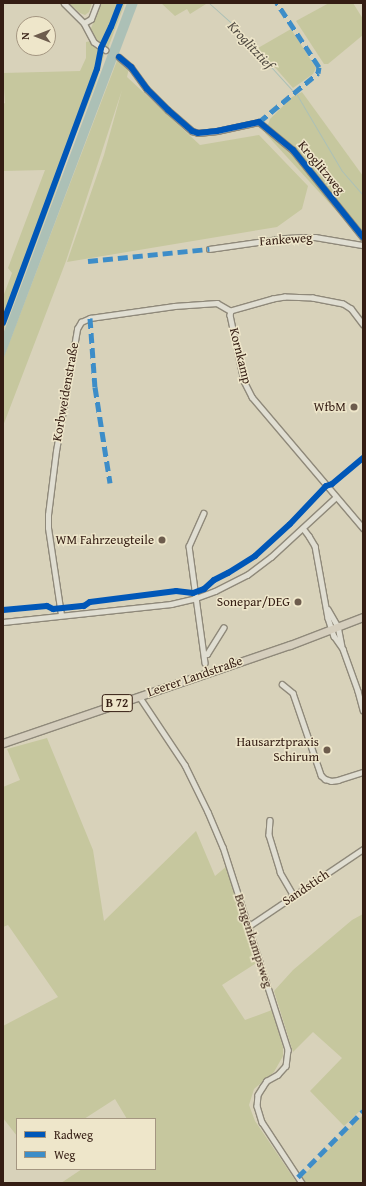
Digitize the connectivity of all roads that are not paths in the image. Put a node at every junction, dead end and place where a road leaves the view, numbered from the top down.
1 (64, 3) edge
2 (97, 3) edge
3 (84, 23) junction
4 (106, 50) dead end
5 (119, 57) dead end
6 (363, 237) edge
7 (363, 245) edge
8 (209, 249) dead end
9 (231, 311) junction
10 (363, 325) edge
11 (336, 497) junction
12 (204, 513) dead end
13 (303, 528) junction
14 (363, 528) edge
15 (196, 598) junction
16 (61, 615) junction
17 (363, 617) edge
18 (3, 622) edge
19 (335, 627) junction
20 (223, 628) dead end
21 (204, 654) junction
22 (205, 663) dead end
23 (282, 684) dead end
24 (139, 696) junction
25 (363, 710) edge
26 (3, 743) edge
27 (363, 772) edge
28 (270, 820) dead end
29 (363, 849) edge
30 (294, 896) junction
31 (249, 926) junction
32 (302, 1183) edge

1 - 3 street
2 - 3 street
3 - 4 street
5 - 6 street, Kroglitzweg
7 - 8 street, Fankeweg
9 - 10 street, Kornkamp
9 - 11 street, Kornkamp
9 - 16 street, Korbweidenstraße
11 - 13 street
11 - 14 street, Kornkamp
12 - 15 street
13 - 15 street
13 - 19 street
15 - 16 street
15 - 21 street
16 - 18 street
17 - 19 main road, Leerer Landstraße / B 72
19 - 24 main road, Leerer Landstraße / B 72
19 - 25 street
20 - 21 street
21 - 22 street
23 - 27 street
24 - 26 main road, Leerer Landstraße / B 72
24 - 31 street, Bengenkampsweg
28 - 30 street
29 - 30 street, Sandstich
30 - 31 street, Sandstich
31 - 32 street, Bengenkampsweg

